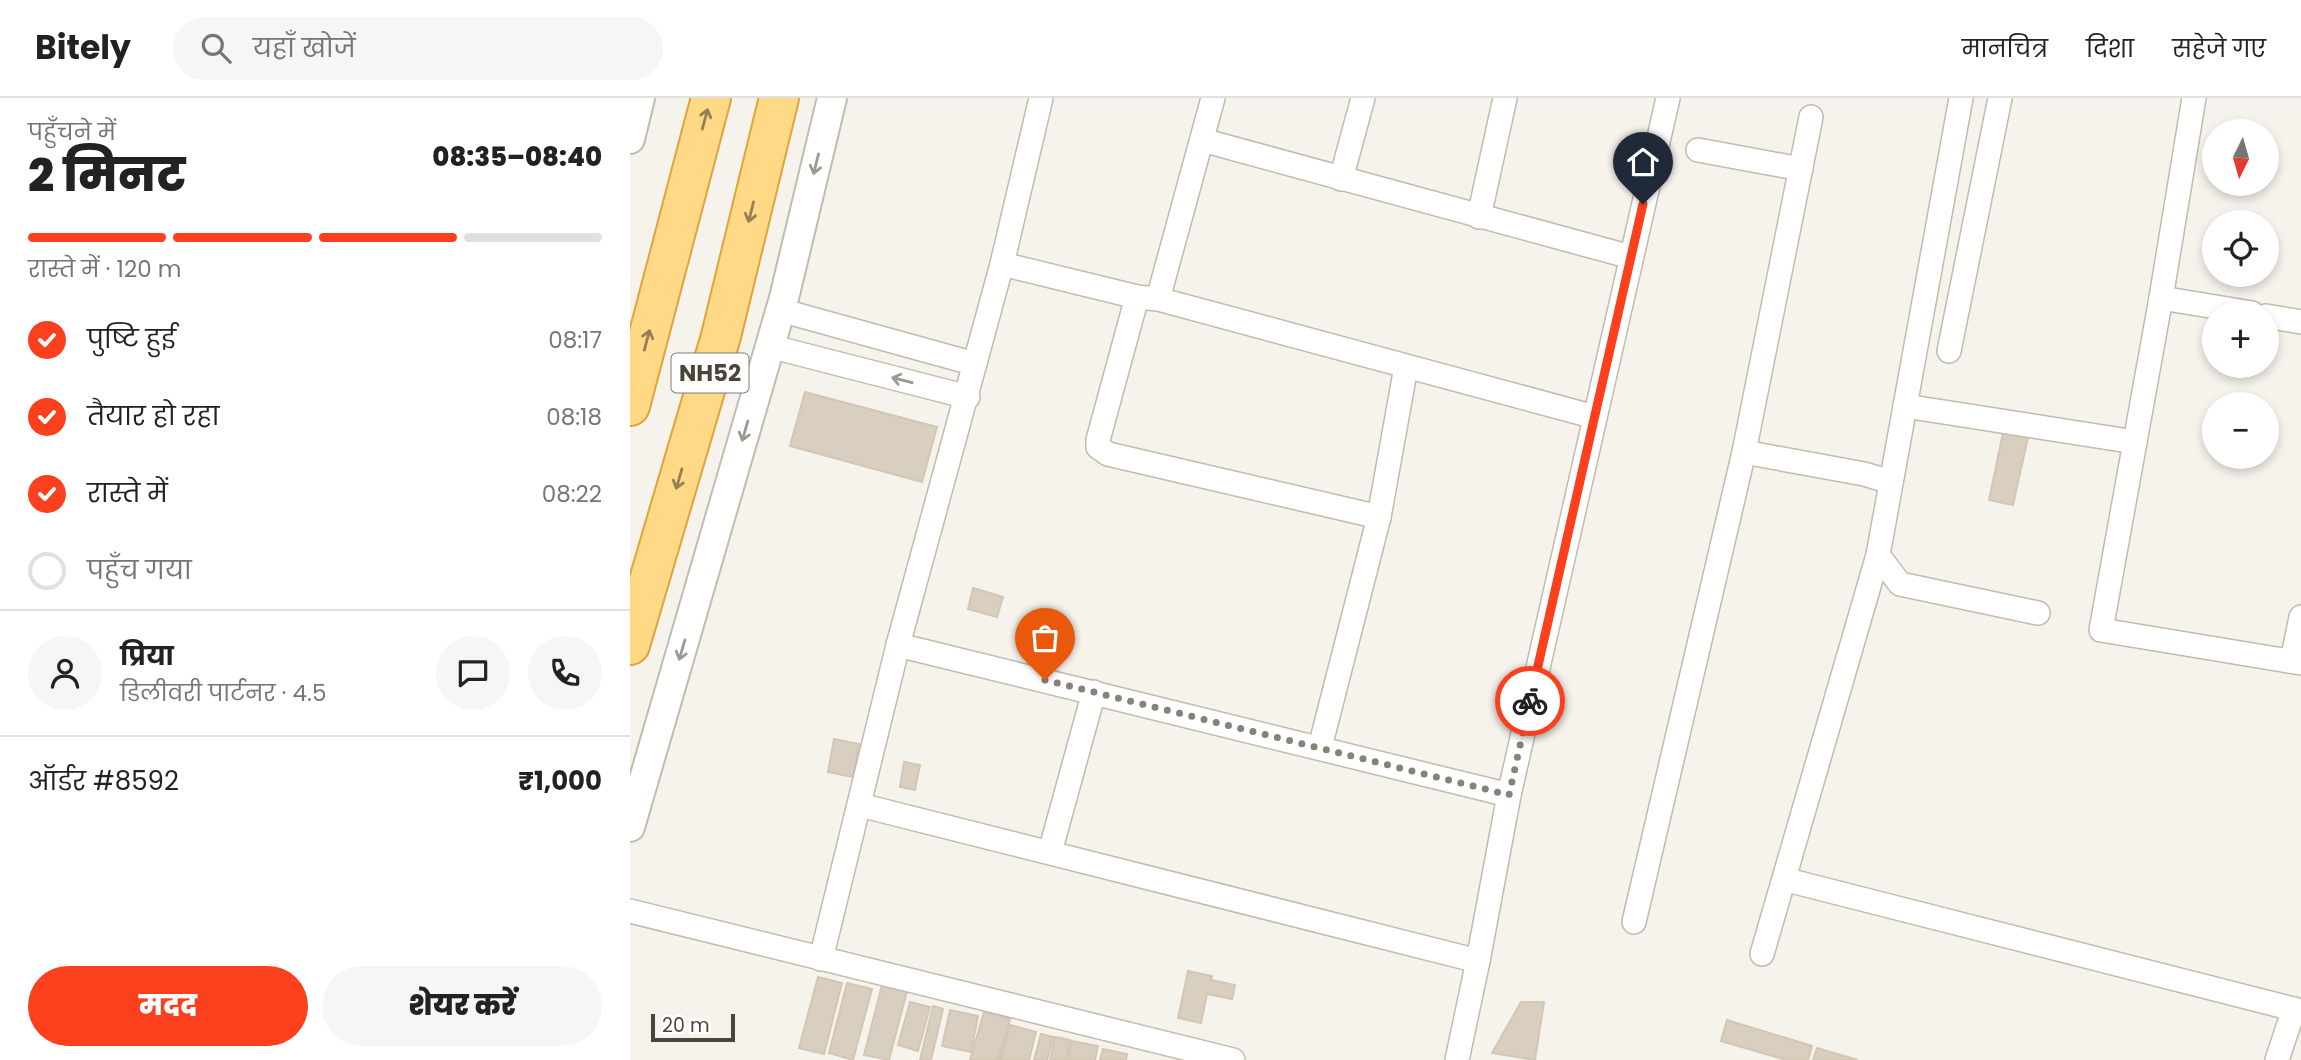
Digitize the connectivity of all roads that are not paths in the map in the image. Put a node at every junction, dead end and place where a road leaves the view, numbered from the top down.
1 (640, 98) edge
2 (711, 98) edge
3 (779, 98) edge
4 (832, 98) edge
5 (1041, 98) edge
6 (1213, 98) edge
7 (1363, 98) edge
8 (1505, 98) edge
9 (1668, 98) edge
10 (1961, 98) edge
11 (2000, 98) edge
12 (2194, 98) edge
13 (1811, 117) dead end
14 (630, 139) edge
15 (1202, 140) junction
16 (1698, 150) dead end
17 (1801, 169) junction
18 (1341, 179) junction
19 (1479, 217) junction
20 (1631, 257) junction
21 (1002, 264) junction
22 (1147, 298) junction
23 (2161, 298) junction
24 (2202, 305) edge
25 (780, 310) junction
26 (2279, 318) edge
27 (2301, 322) edge
28 (769, 346) junction
29 (1949, 351) dead end
30 (975, 364) junction
31 (1406, 368) junction
32 (968, 397) junction
33 (630, 405) edge
34 (1905, 406) junction
35 (1595, 417) junction
36 (2135, 442) junction
37 (1744, 452) junction
38 (1891, 482) junction
39 (1379, 517) junction
40 (1878, 555) junction
41 (2038, 613) dead end
42 (2301, 617) edge
43 (630, 645) edge
44 (898, 645) junction
45 (2296, 662) edge
46 (1094, 692) junction
47 (1320, 747) junction
48 (1509, 795) junction
49 (860, 805) junction
50 (630, 827) edge
51 (1049, 852) junction
52 (1795, 882) dead end
53 (630, 911) edge
54 (1634, 922) dead end
55 (1762, 954) dead end
56 (821, 959) junction
57 (1478, 961) junction
58 (2297, 1010) edge
59 (1233, 1060) edge
60 (1457, 1060) edge
61 (2277, 1060) edge

1 - 14 street
33 -> 2 highway, NH52
3 -> 43 highway, NH52
4 -> 25 street
5 - 21 street
6 - 15 street
7 - 18 street
8 - 19 street
9 - 20 street
10 - 34 street
11 - 29 street
12 - 23 street
13 - 17 street
15 - 18 street
15 - 22 street
16 - 17 street
17 - 37 street
18 - 19 street
19 - 20 street
20 - 35 street
21 - 22 street
21 - 30 street
22 - 31 street
22 - 39 street
23 - 24 street
23 - 36 street
25 - 28 street
25 - 30 street
26 - 27 street
32 -> 28 street
28 -> 50 street
30 - 32 street
31 - 35 street
31 - 39 street
32 - 44 street
34 - 36 street
34 - 38 street
35 - 48 street
36 - 45 street
37 - 38 street
37 - 54 street
38 - 40 street
39 - 47 street
40 - 41 street
40 - 55 street
42 - 45 street
44 - 46 street
44 - 49 street
46 - 47 street
46 - 51 street
47 - 48 street
48 - 57 street
49 - 51 street
49 - 56 street
51 - 57 street
52 - 58 street
53 - 56 street
56 - 59 street
57 - 60 street
58 - 61 street

